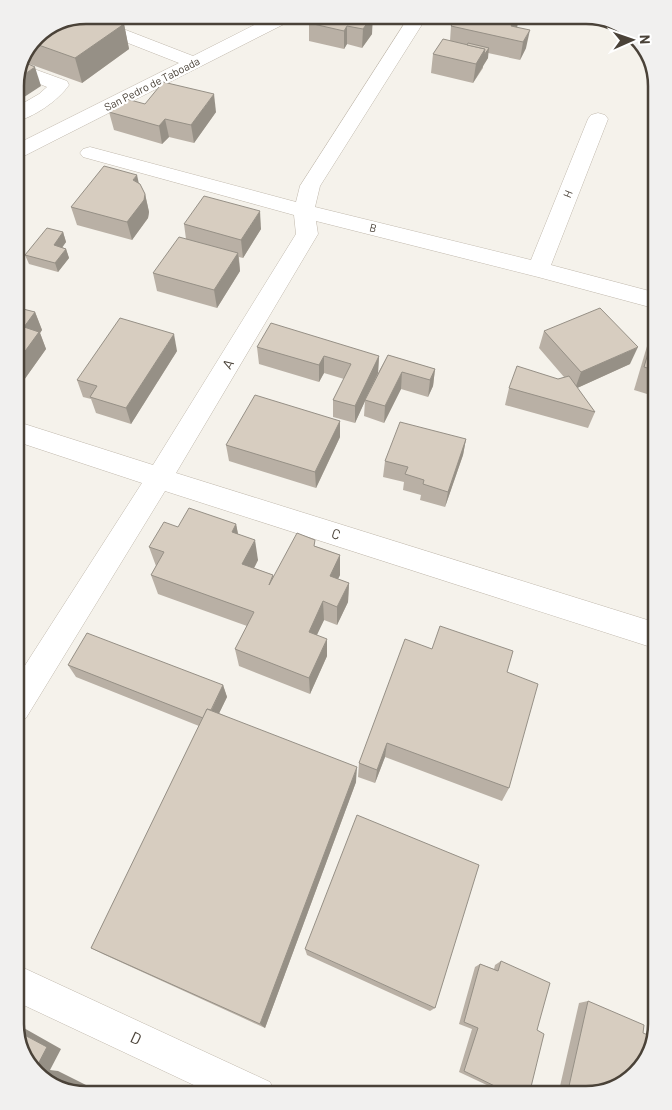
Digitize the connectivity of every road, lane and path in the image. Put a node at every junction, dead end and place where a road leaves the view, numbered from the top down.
1 (94, 24) edge
2 (271, 24) edge
3 (413, 24) edge
4 (195, 63) junction
5 (26, 72) edge
6 (24, 111) edge
7 (598, 119) dead end
8 (24, 148) edge
9 (90, 153) dead end
10 (304, 211) junction
11 (538, 269) junction
12 (648, 299) edge
13 (24, 434) edge
14 (158, 478) junction
15 (648, 633) edge
16 (24, 694) edge
17 (24, 986) edge
18 (238, 1086) edge

1 - 4 street
2 - 4 street, San Pedro de Taboada
3 - 10 street, A
4 - 8 street, San Pedro de Taboada
5 - 6 street
7 - 11 street, H
9 - 10 street, B
10 - 11 street, B
10 - 14 street, A
11 - 12 street, B
13 - 14 street, C
14 - 15 street, C
14 - 16 street, A
17 - 18 street, D

